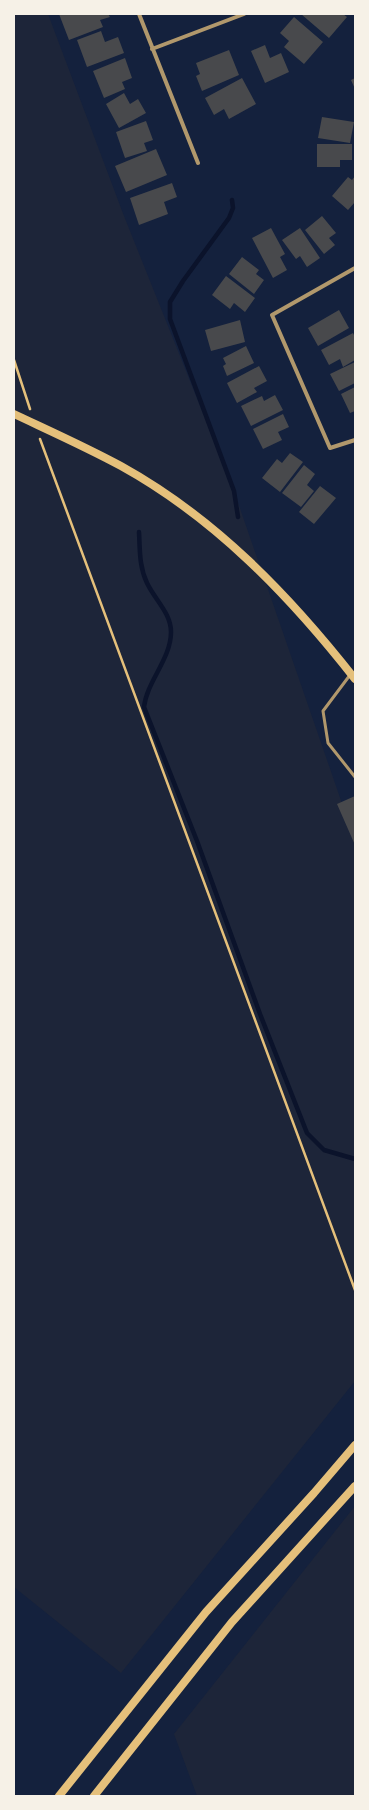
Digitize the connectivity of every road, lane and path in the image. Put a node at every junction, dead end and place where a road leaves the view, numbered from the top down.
1 (139, 14) edge
2 (244, 14) edge
3 (152, 49) junction
4 (198, 163) dead end
5 (355, 268) edge
6 (14, 360) edge
7 (14, 414) edge
8 (34, 423) junction
9 (355, 440) edge
10 (353, 676) edge
11 (355, 777) edge
12 (355, 1290) edge
13 (355, 1445) edge
14 (355, 1486) edge
15 (59, 1796) edge
16 (94, 1796) edge

1 - 3 street
2 - 3 street
3 - 4 street
5 - 9 street
6 - 8 path
7 - 8 main road
8 - 10 main road
8 - 12 path
10 - 11 lane
13 - 15 main road
14 - 16 main road

